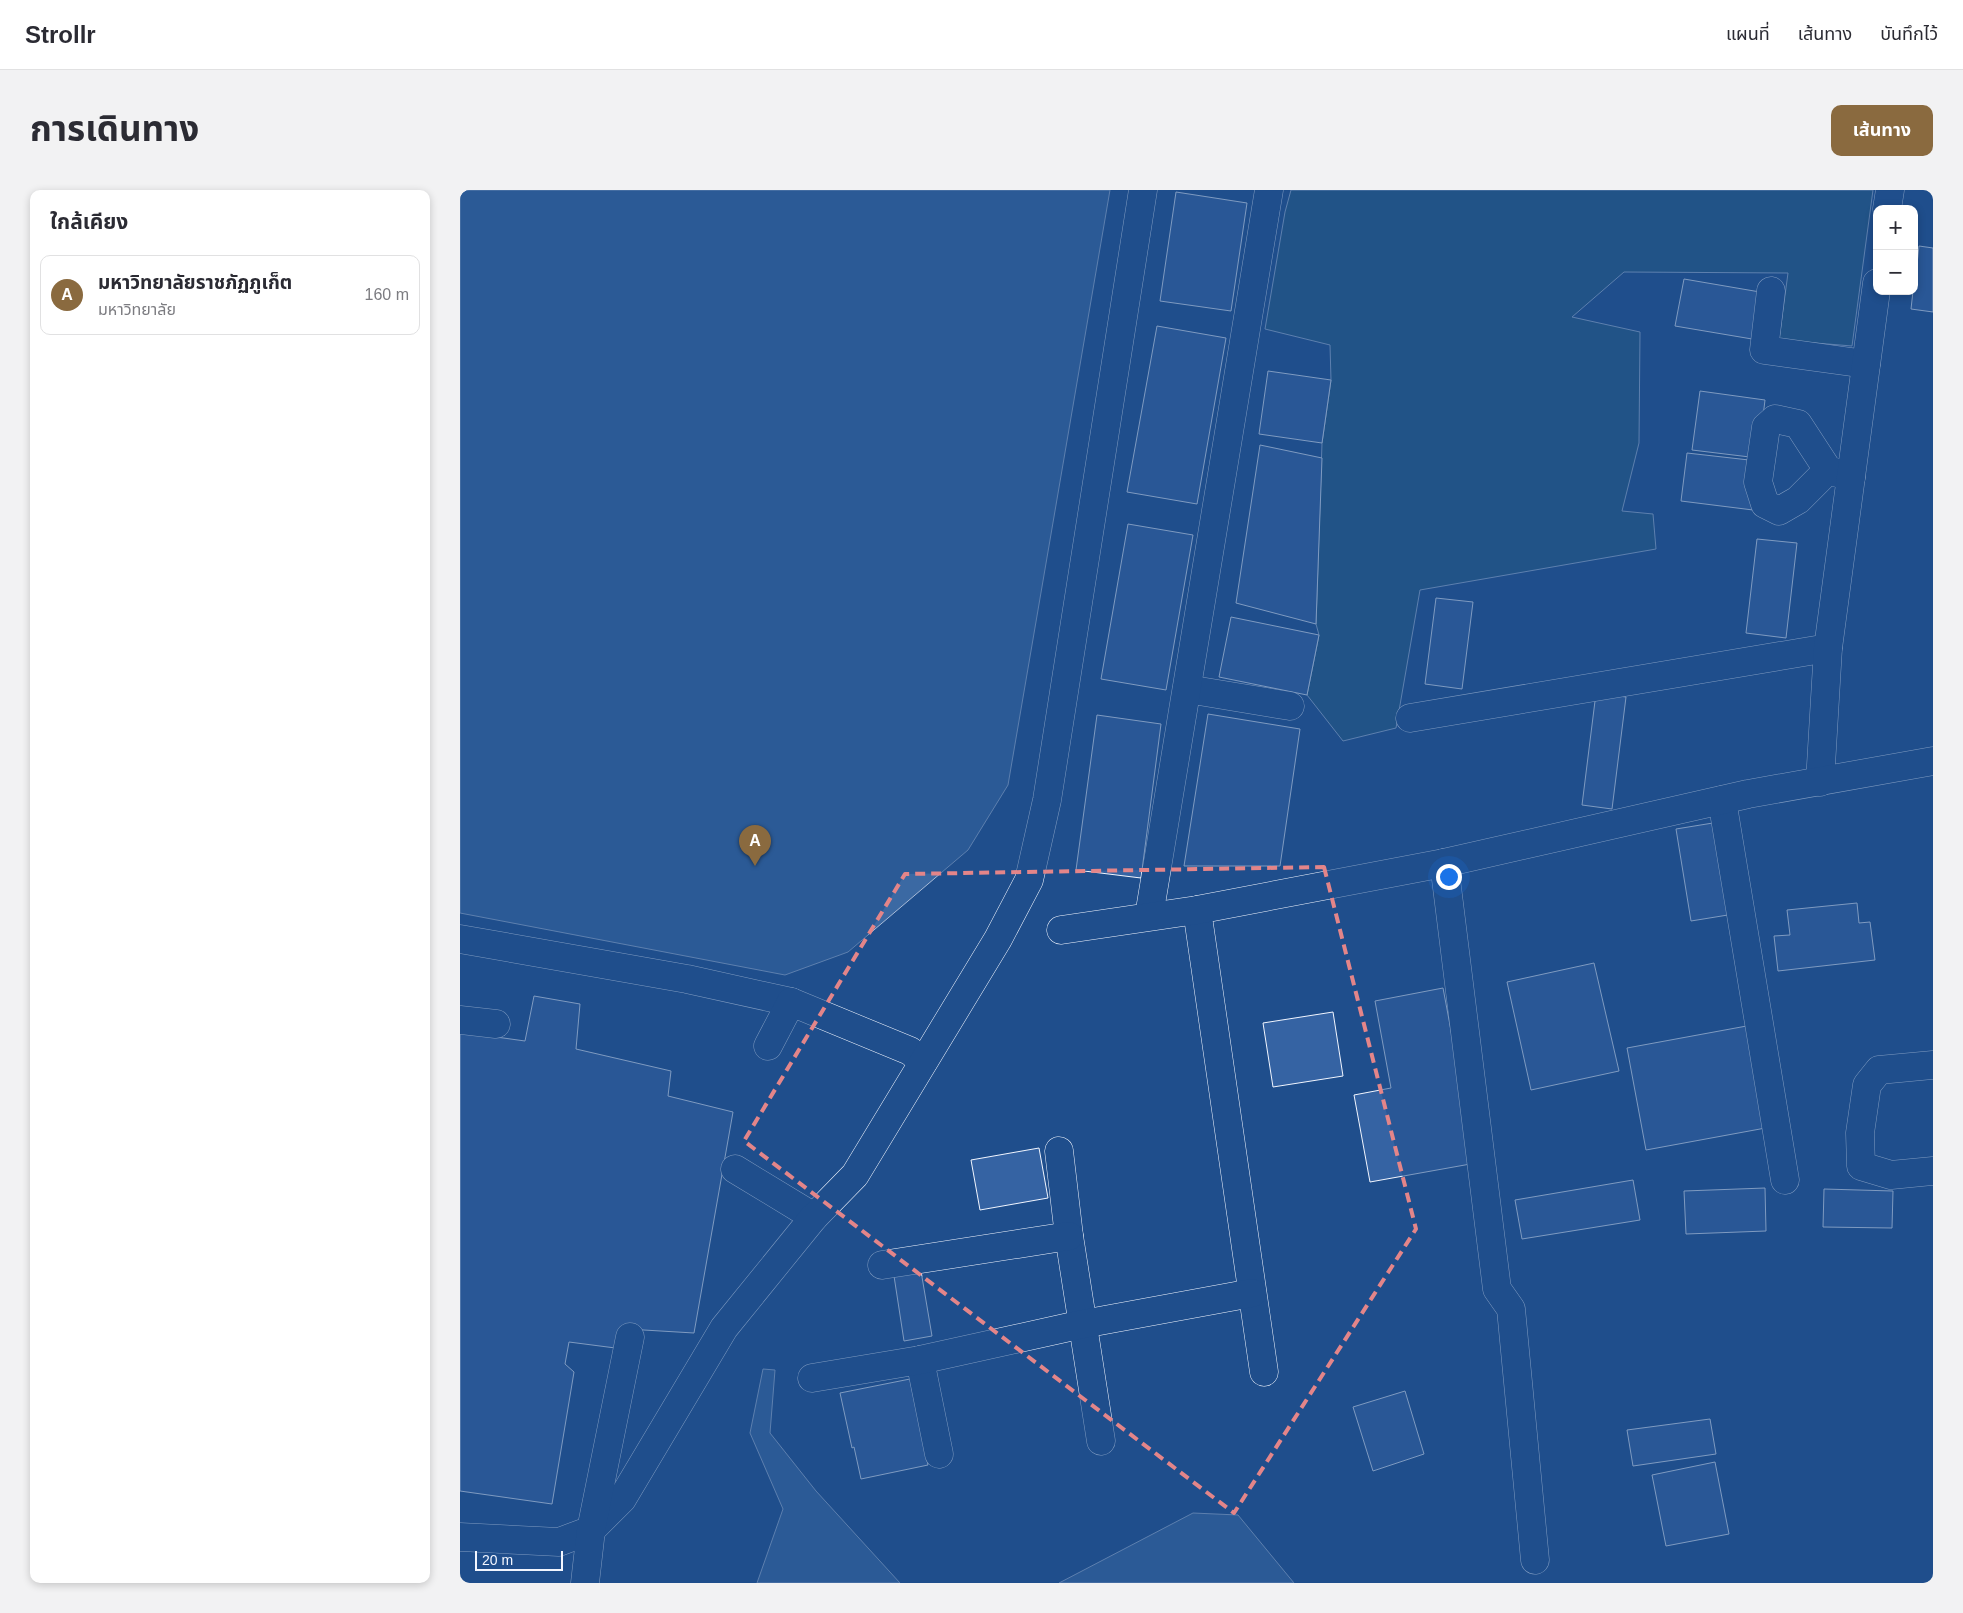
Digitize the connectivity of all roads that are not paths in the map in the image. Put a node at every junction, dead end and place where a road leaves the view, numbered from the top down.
1 (1143, 190) edge
2 (1269, 190) edge
3 (1890, 190) edge
4 (1888, 205) edge
5 (1771, 291) dead end
6 (1875, 295) edge
7 (1866, 364) junction
8 (1828, 648) junction
9 (1186, 689) junction
10 (1290, 706) dead end
11 (1410, 718) dead end
12 (1933, 761) edge
13 (1820, 782) junction
14 (1722, 800) junction
15 (1444, 863) junction
16 (1197, 910) junction
17 (1149, 916) junction
18 (1061, 930) dead end
19 (460, 938) edge
20 (791, 1002) junction
21 (460, 1020) edge
22 (496, 1024) dead end
23 (768, 1046) dead end
24 (924, 1062) junction
25 (1933, 1065) edge
26 (1059, 1151) dead end
27 (735, 1169) dead end
28 (1933, 1171) edge
29 (1785, 1180) dead end
30 (814, 1217) junction
31 (1069, 1236) junction
32 (882, 1265) dead end
33 (1252, 1293) junction
34 (1083, 1324) junction
35 (630, 1337) dead end
36 (920, 1360) junction
37 (1264, 1372) dead end
38 (812, 1378) dead end
39 (1101, 1441) dead end
40 (939, 1454) dead end
41 (591, 1530) junction
42 (460, 1537) edge
43 (1534, 1560) dead end
44 (585, 1583) edge

1 - 24 street
2 - 9 street
3 - 4 street
5 - 7 street
6 - 7 street
7 - 8 street
8 - 11 street
8 - 13 street
9 - 10 street
9 - 17 street
12 - 13 street
13 - 14 street
14 - 15 street
14 - 29 street
15 - 16 street
15 - 43 street
16 - 17 street
16 - 33 street
17 - 18 street
19 - 20 street
20 - 23 street
20 - 24 street
21 - 22 street
24 - 30 street
25 - 28 street
26 - 31 street
27 - 30 street
30 - 41 street
31 - 32 street
31 - 34 street
33 - 34 street
33 - 37 street
34 - 36 street
34 - 39 street
35 - 41 street
36 - 38 street
36 - 40 street
41 - 42 street
41 - 44 street

